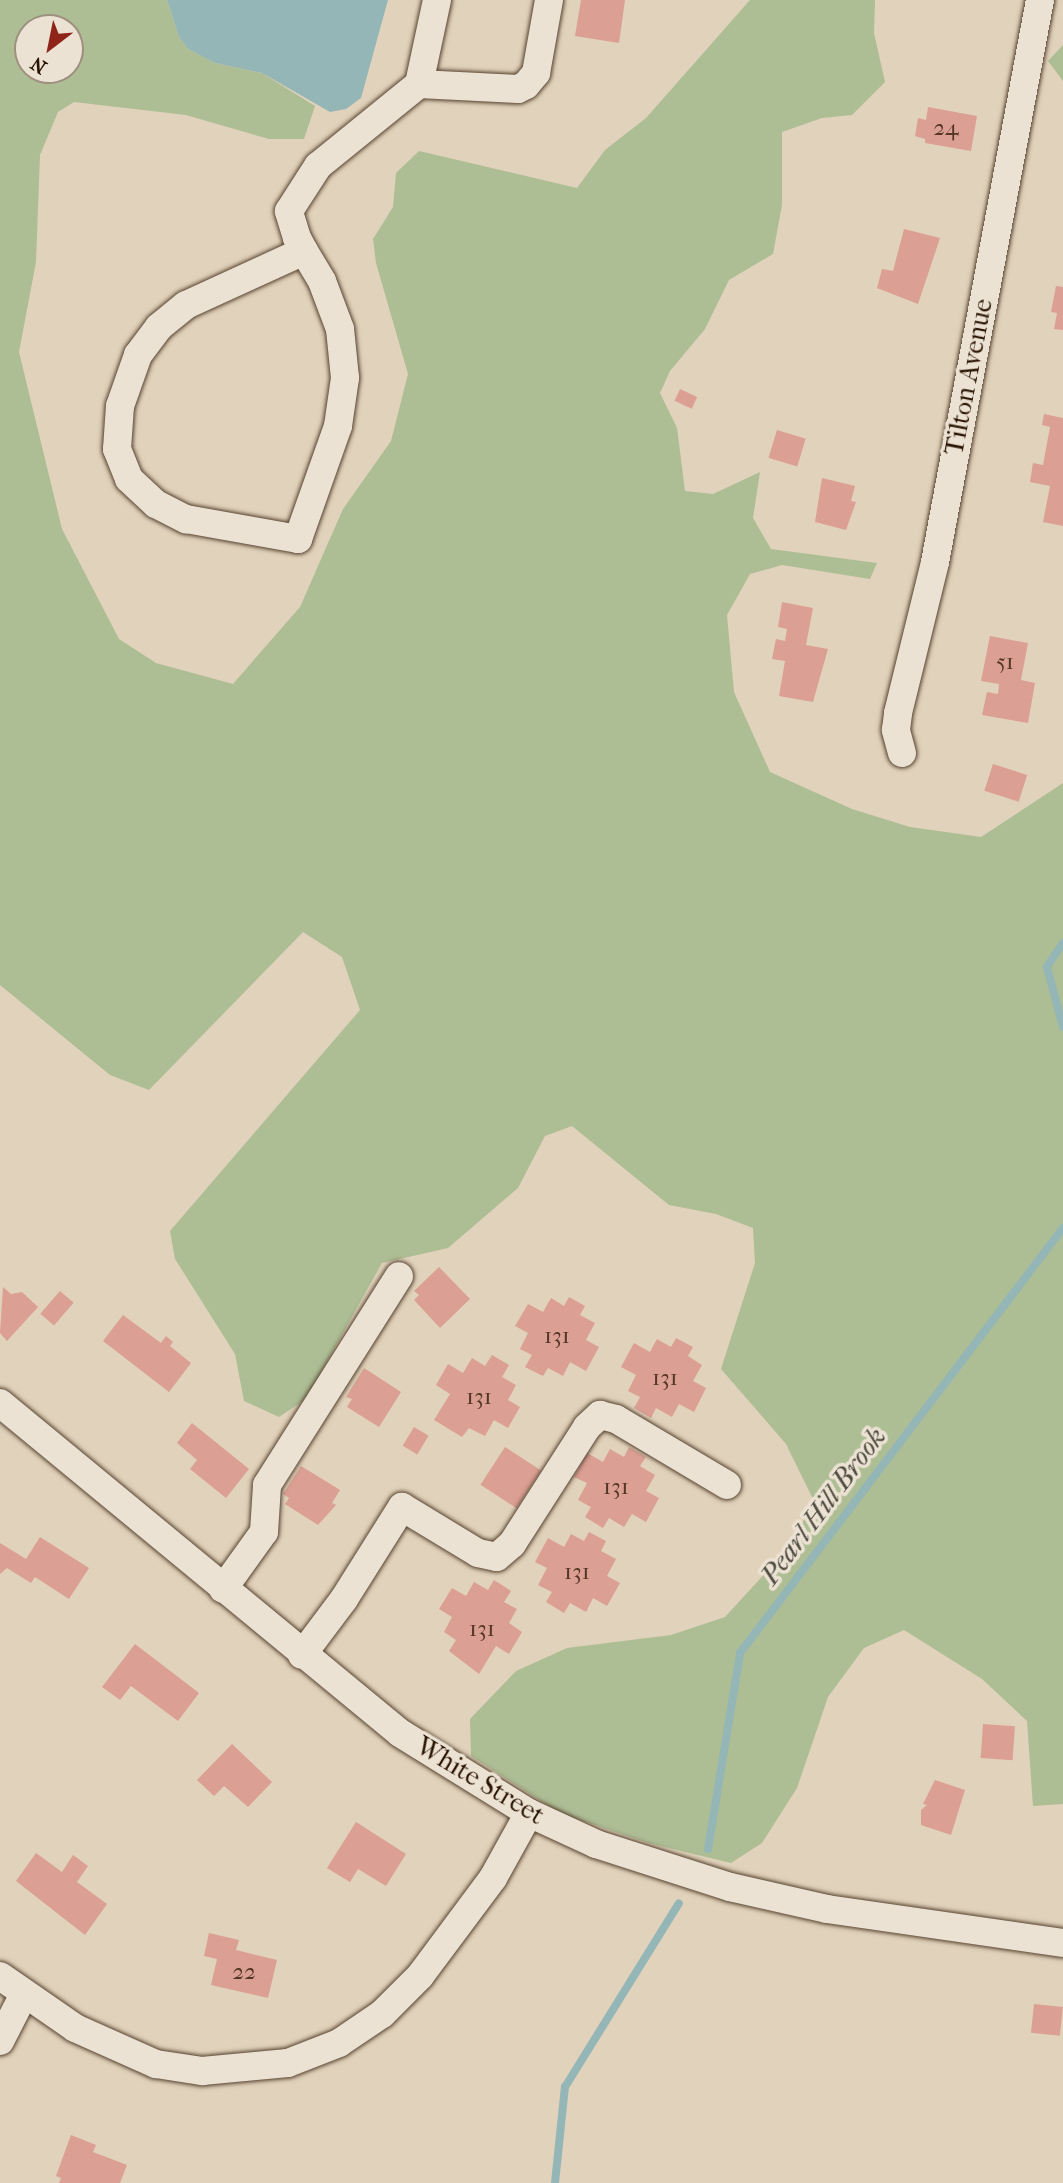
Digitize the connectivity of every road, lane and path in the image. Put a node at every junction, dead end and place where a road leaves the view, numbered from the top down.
1 (437, 0) edge
2 (549, 0) edge
3 (1040, 0) edge
4 (419, 84) junction
5 (304, 251) junction
6 (902, 752) dead end
7 (399, 1276) dead end
8 (0, 1403) edge
9 (727, 1485) dead end
10 (223, 1589) junction
11 (302, 1655) junction
12 (529, 1813) junction
13 (1063, 1943) edge
14 (0, 1976) edge
15 (24, 1994) junction
16 (0, 2041) edge

1 - 4 street
2 - 4 street
3 - 6 street, Tilton Avenue
4 - 5 street
5 - 5 street
7 - 10 street
8 - 10 street, White Street
9 - 11 street
10 - 11 street, White Street
11 - 12 street, White Street
12 - 13 street, White Street
12 - 15 street
14 - 15 street
15 - 16 street

